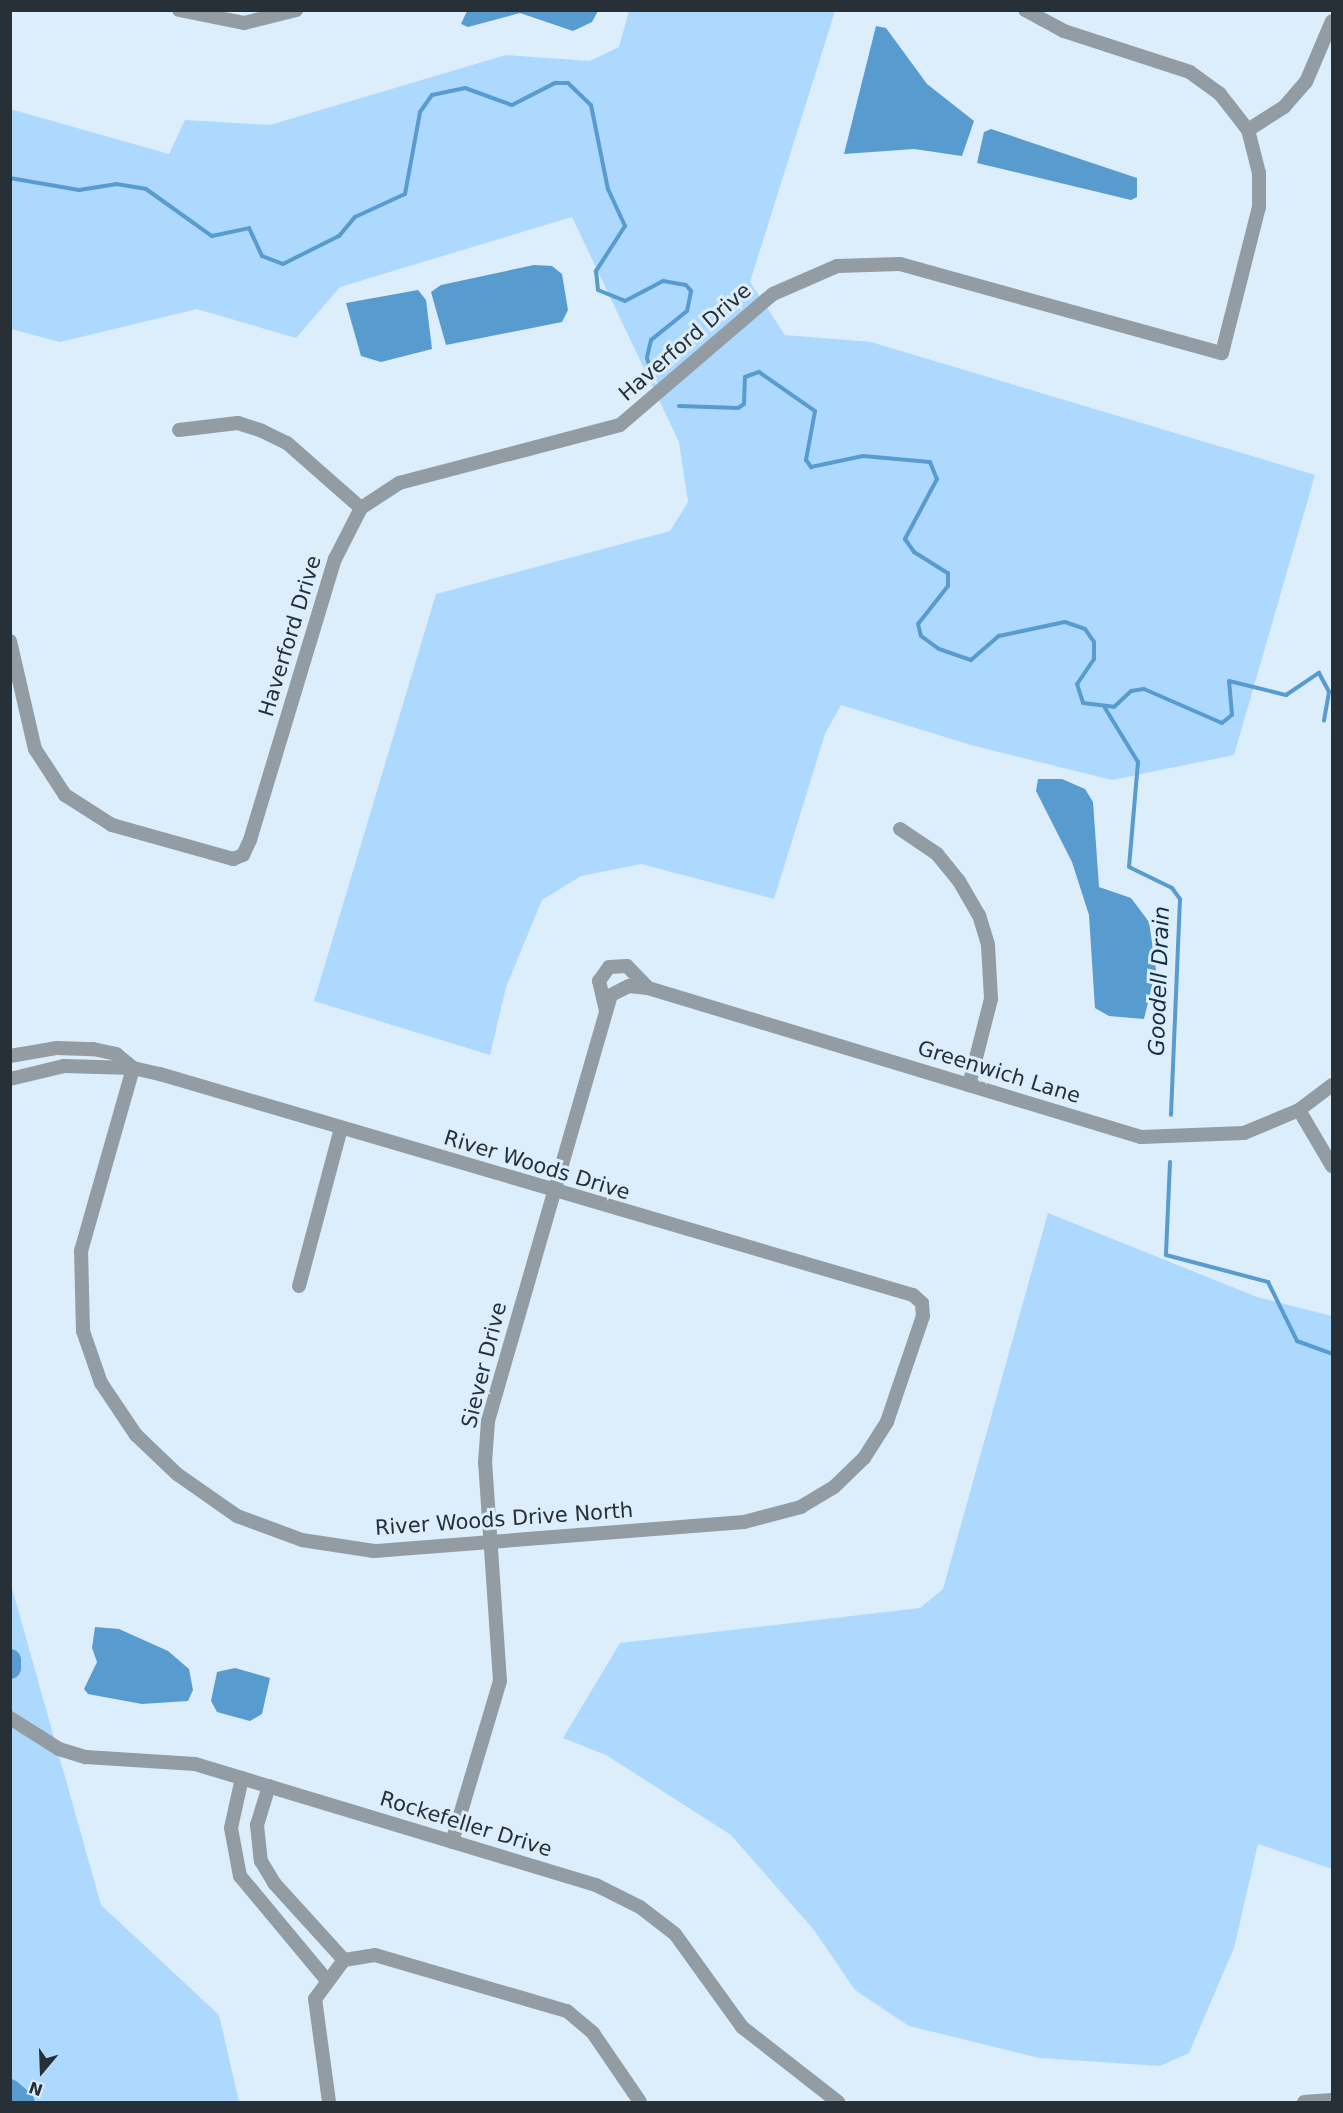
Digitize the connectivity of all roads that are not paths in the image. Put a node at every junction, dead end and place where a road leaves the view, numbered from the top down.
1 (179, 10) edge
2 (296, 10) edge
3 (1025, 10) edge
4 (1332, 21) edge
5 (1248, 130) junction
6 (179, 430) dead end
7 (361, 508) junction
8 (10, 641) edge
9 (900, 829) dead end
10 (609, 967) joint
11 (648, 988) junction
12 (617, 991) joint
13 (606, 1011) junction
14 (10, 1056) edge
15 (133, 1068) junction
16 (10, 1078) edge
17 (969, 1085) junction
18 (1332, 1085) edge
19 (1299, 1110) junction
20 (341, 1128) junction
21 (1332, 1166) edge
22 (554, 1192) junction
23 (299, 1286) dead end
24 (924, 1308) joint
25 (492, 1543) junction
26 (10, 1718) edge
27 (242, 1779) junction
28 (269, 1786) junction
29 (452, 1842) junction
30 (258, 1848) junction
31 (233, 1852) junction
32 (315, 1929) junction
33 (298, 1947) junction
34 (344, 1960) junction
35 (325, 1978) junction
36 (1332, 2100) edge
37 (329, 2103) edge
38 (640, 2103) edge
39 (838, 2103) edge
40 (1304, 2103) edge

1 - 2 street
3 - 5 street
4 - 5 street
5 - 7 street, Haverford Drive
6 - 7 street
7 - 8 street, Haverford Drive
9 - 17 street
10 - 11 street, Greenwich Lane
10 - 13 street, Siever Drive
11 - 12 street, Greenwich Lane
11 - 17 street, Greenwich Lane
12 - 13 street, Siever Drive
13 - 22 street, Siever Drive
14 - 15 street, River Woods Drive
15 - 16 street, River Woods Drive
15 - 20 street, River Woods Drive
15 - 25 street, River Woods Drive North
17 - 19 street, Greenwich Lane
18 - 19 street, Greenwich Lane
19 - 21 street
20 - 22 street, River Woods Drive
20 - 23 street
22 - 24 street, River Woods Drive
22 - 25 street, Siever Drive
24 - 25 street, River Woods Drive North
25 - 29 street, Siever Drive
26 - 27 street, Rockefeller Drive
27 - 28 street, Rockefeller Drive
27 - 31 street
28 - 29 street, Rockefeller Drive
28 - 30 street
29 - 39 street, Rockefeller Drive
30 - 31 street
30 - 32 street
31 - 33 street
32 - 33 street
32 - 34 street
33 - 35 street
34 - 35 street
34 - 38 street
35 - 37 street
36 - 40 street

